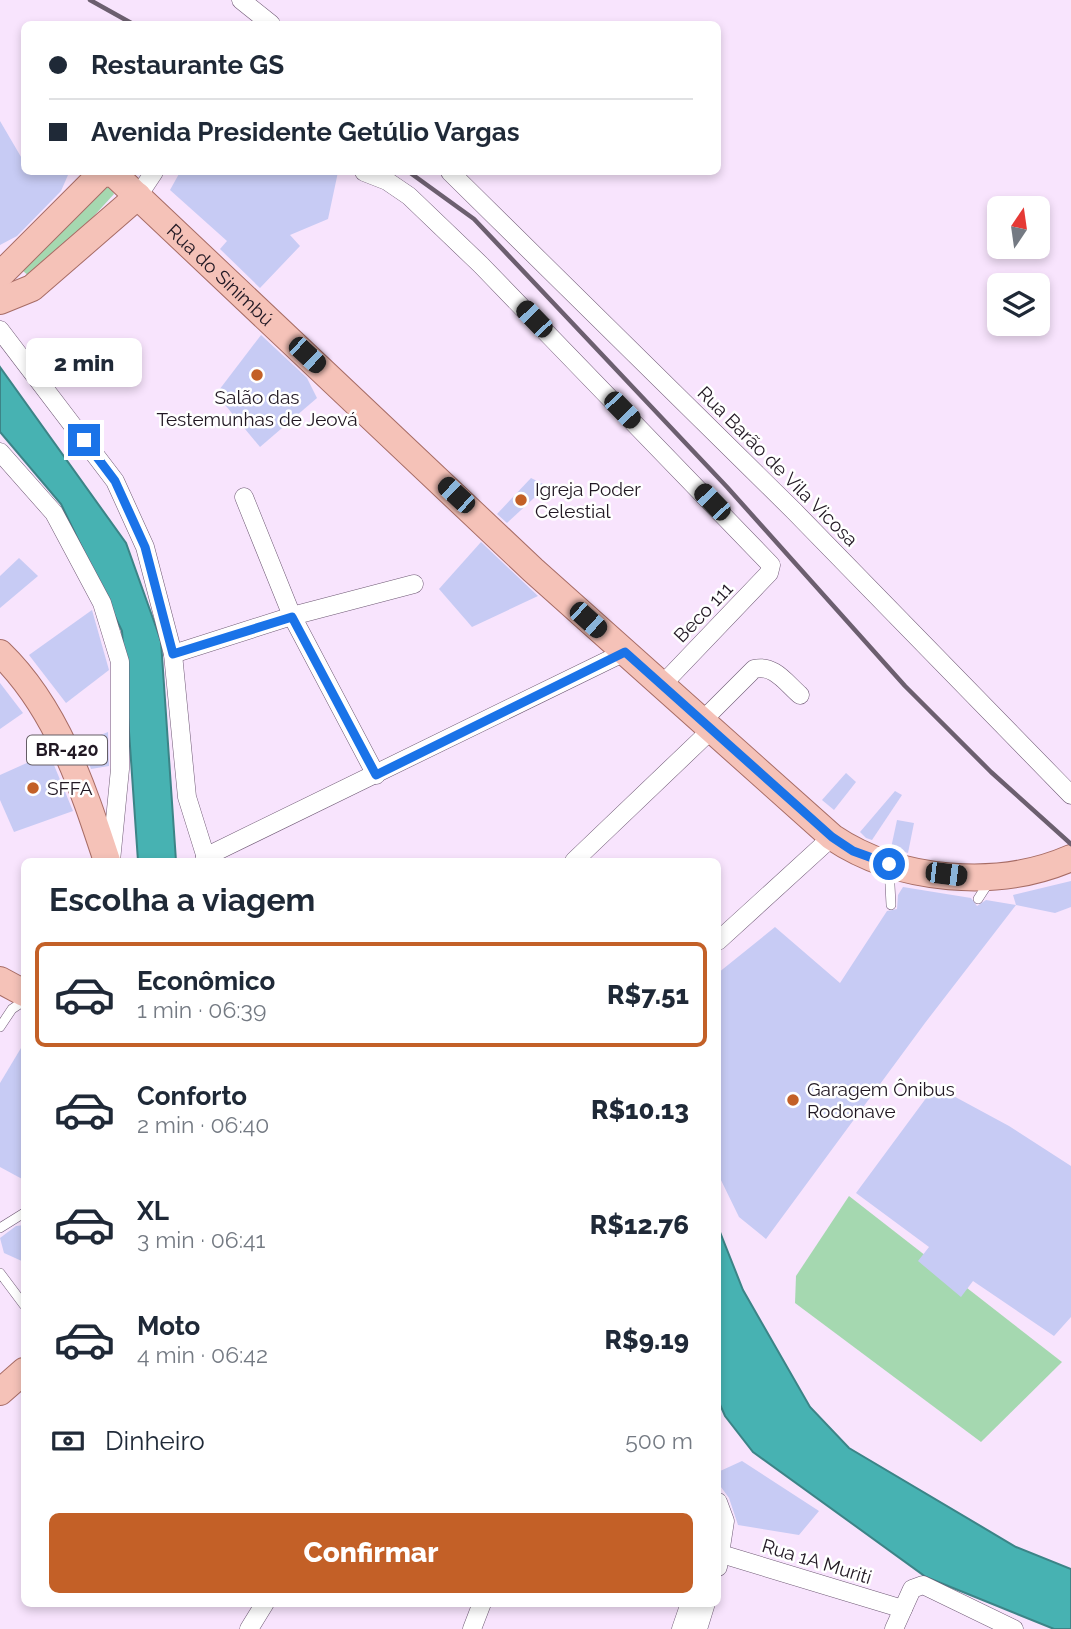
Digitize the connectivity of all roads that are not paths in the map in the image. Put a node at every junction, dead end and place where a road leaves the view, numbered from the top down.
1 (241, 0) edge
2 (267, 21) edge
3 (100, 175) edge
4 (115, 175) edge
5 (151, 175) edge
6 (372, 175) edge
7 (453, 175) edge
8 (138, 196) junction
9 (6, 268) edge
10 (32, 288) junction
11 (0, 302) edge
12 (0, 330) edge
13 (0, 452) edge
14 (244, 497) dead end
15 (414, 584) dead end
16 (292, 617) junction
17 (625, 652) junction
18 (0, 653) edge
19 (173, 654) junction
20 (661, 686) junction
21 (800, 695) dead end
22 (705, 727) junction
23 (376, 775) junction
24 (1071, 795) edge
25 (832, 837) junction
26 (108, 858) edge
27 (109, 858) edge
28 (206, 858) edge
29 (208, 858) edge
30 (577, 858) edge
31 (1071, 858) edge
32 (889, 864) junction
33 (891, 905) dead end
34 (721, 938) edge
35 (0, 980) edge
36 (21, 991) edge
37 (21, 1003) edge
38 (0, 1027) edge
39 (21, 1215) edge
40 (0, 1228) edge
41 (0, 1273) edge
42 (21, 1301) edge
43 (21, 1374) edge
44 (0, 1392) edge
45 (721, 1511) edge
46 (721, 1546) edge
47 (721, 1559) edge
48 (263, 1607) edge
49 (480, 1607) edge
50 (689, 1607) edge
51 (705, 1607) edge
52 (903, 1609) junction
53 (249, 1629) edge
54 (472, 1629) edge
55 (681, 1629) edge
56 (698, 1629) edge
57 (894, 1629) edge
58 (1014, 1629) edge

1 - 2 street
3 - 9 main road, Rua do Sinimbú
4 - 8 main road, Rua do Sinimbú
5 - 8 street
6 - 20 street, Beco 111
7 - 24 street, Rua Barão de Vila Vicosa
8 - 10 main road
8 - 17 main road, Rua do Sinimbú
9 - 10 main road
10 - 11 main road
12 - 19 street
13 - 27 street
14 - 16 street
15 - 16 street
16 - 19 street
16 - 23 street
17 - 20 main road, Rua do Sinimbú
17 - 23 street
18 - 26 main road, BR-420
19 - 28 street
20 - 22 main road, Rua do Sinimbú
21 - 22 street
22 - 25 main road, Rua do Sinimbú
22 - 30 street
23 - 29 street
25 - 32 main road, Rua do Sinimbú
25 - 34 street
31 - 32 main road, Rua do Sinimbú
32 - 33 lane
35 - 36 main road
37 - 38 lane
39 - 40 lane
41 - 42 lane
43 - 44 main road
45 - 46 street
47 - 52 street, Rua 1A Muriti
48 - 53 street
49 - 54 street
50 - 55 street
51 - 56 street
52 - 57 street
52 - 58 street

